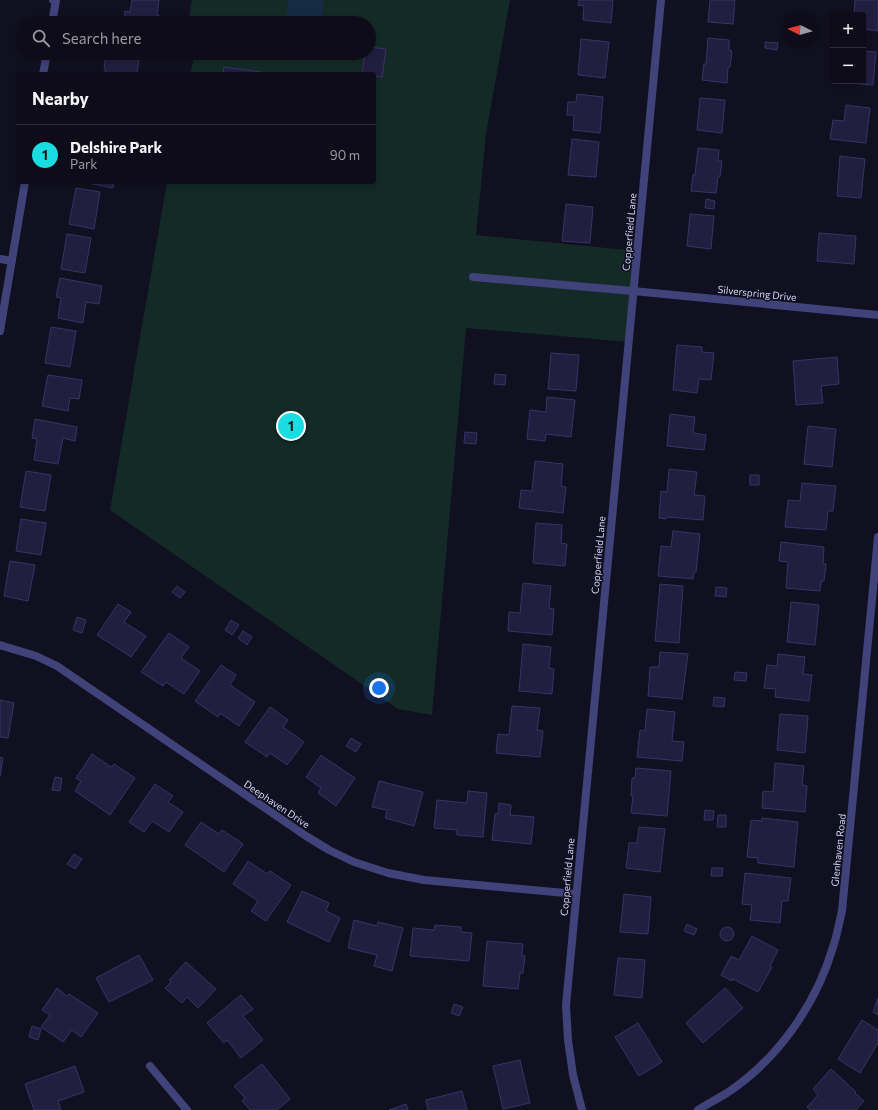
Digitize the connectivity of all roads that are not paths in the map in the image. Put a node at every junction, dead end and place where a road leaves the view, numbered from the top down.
1 (54, 0) edge
2 (661, 0) edge
3 (53, 16) edge
4 (46, 60) edge
5 (43, 72) edge
6 (25, 184) edge
7 (0, 259) edge
8 (12, 261) junction
9 (473, 277) dead end
10 (633, 291) junction
11 (878, 316) edge
12 (0, 331) edge
13 (878, 537) edge
14 (0, 646) edge
15 (576, 894) junction
16 (150, 1066) dead end
17 (187, 1110) edge
18 (582, 1110) edge
19 (698, 1110) edge

1 - 3 street
2 - 10 street, Copperfield Lane
4 - 5 street
6 - 8 street
7 - 8 street
8 - 12 street
9 - 10 street, Silverspring Drive
10 - 11 street, Silverspring Drive
10 - 15 street, Copperfield Lane
13 - 19 street, Glenhaven Road
14 - 15 street, Deephaven Drive
15 - 18 street, Copperfield Lane
16 - 17 street

